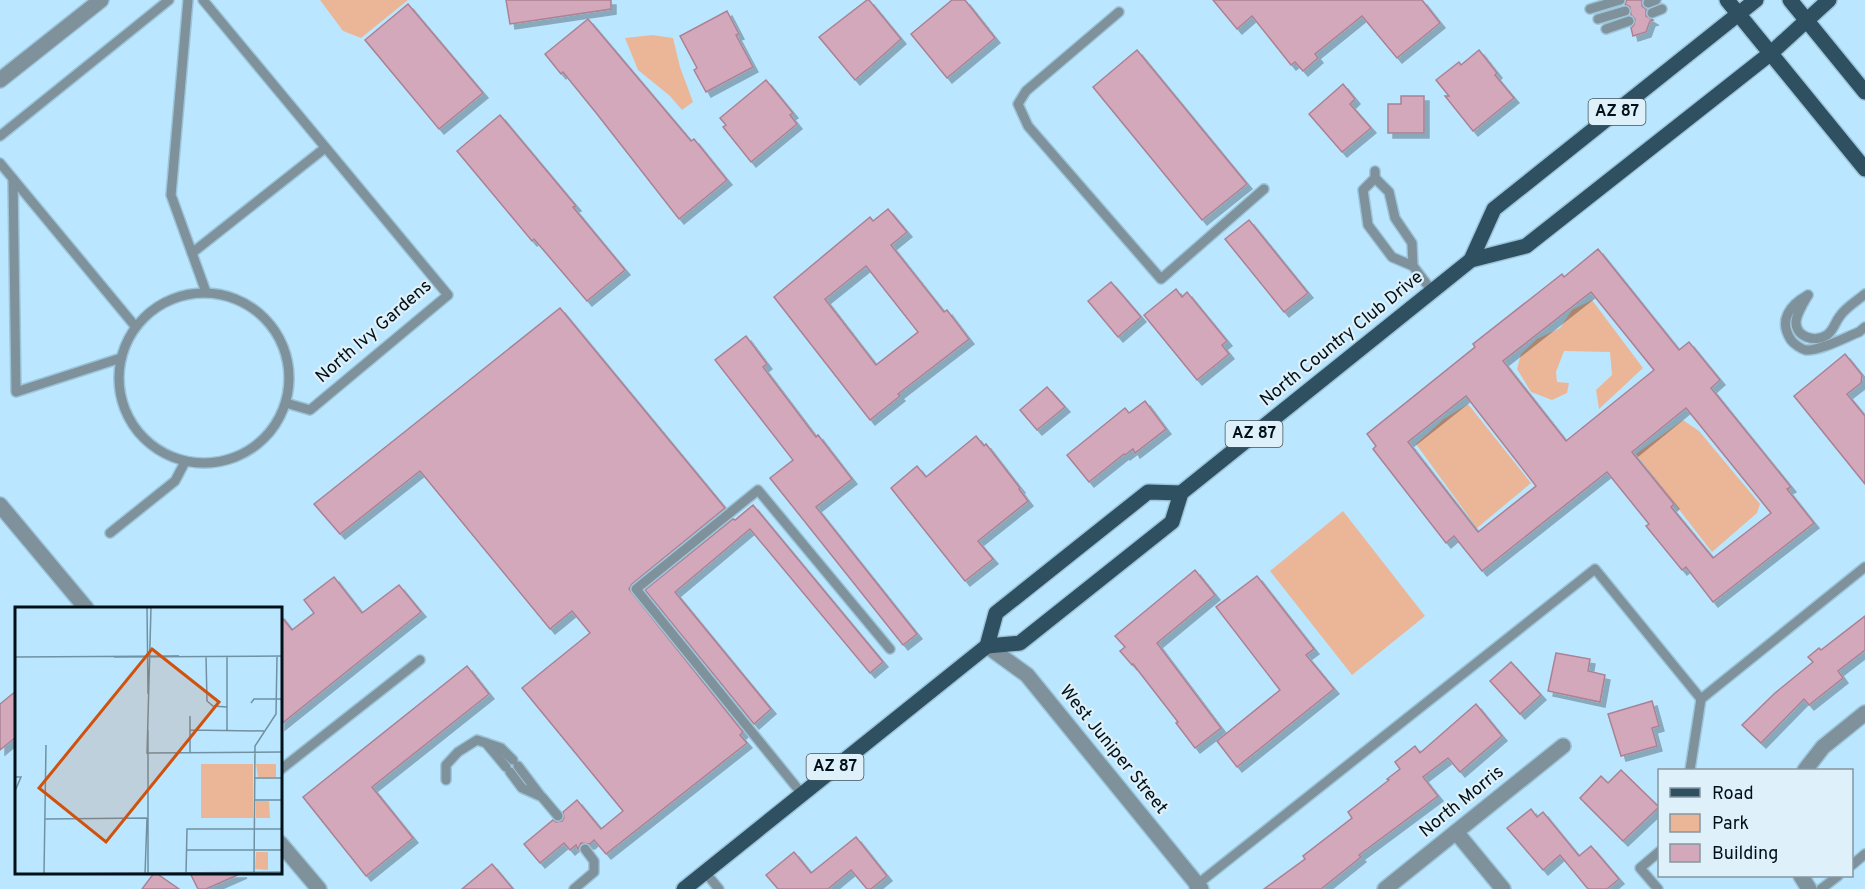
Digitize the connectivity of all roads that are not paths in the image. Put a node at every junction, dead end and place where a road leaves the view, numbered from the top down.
1 (101, 0) edge
2 (169, 0) edge
3 (188, 0) edge
4 (202, 0) edge
5 (1620, 0) edge
6 (1726, 0) edge
7 (1756, 0) edge
8 (1790, 0) edge
9 (1829, 0) edge
10 (1590, 9) dead end
11 (1662, 9) dead end
12 (1625, 11) dead end
13 (1119, 12) dead end
14 (1652, 13) dead end
15 (1738, 14) junction
16 (1598, 20) dead end
17 (1629, 21) dead end
18 (1807, 21) junction
19 (1606, 28) dead end
20 (1770, 53) junction
21 (0, 80) edge
22 (1865, 92) edge
23 (0, 136) edge
24 (325, 148) junction
25 (0, 163) edge
26 (1865, 169) edge
27 (13, 179) junction
28 (1264, 189) dead end
29 (192, 253) junction
30 (1471, 260) junction
31 (1413, 266) junction
32 (1432, 291) junction
33 (206, 292) junction
34 (1865, 294) edge
35 (135, 326) junction
36 (1865, 327) edge
37 (121, 358) junction
38 (286, 403) junction
39 (185, 462) junction
40 (1181, 493) junction
41 (0, 505) edge
42 (110, 533) dead end
43 (1865, 567) edge
44 (84, 607) edge
45 (987, 646) junction
46 (890, 649) dead end
47 (420, 660) dead end
48 (1701, 699) junction
49 (1865, 713) edge
50 (1563, 746) dead end
51 (282, 768) edge
52 (1690, 769) edge
53 (1806, 769) edge
54 (446, 780) dead end
55 (802, 794) junction
56 (558, 816) dead end
57 (1456, 832) junction
58 (282, 845) edge
59 (585, 849) dead end
60 (1658, 852) edge
61 (1865, 854) edge
62 (1853, 863) edge
63 (705, 872) junction
64 (1837, 877) edge
65 (1196, 887) edge
66 (319, 889) edge
67 (574, 889) edge
68 (684, 889) edge
69 (719, 889) edge
70 (1385, 889) edge
71 (1503, 889) edge
72 (1658, 889) edge
73 (1821, 889) edge

1 - 21 street
2 - 23 lane
3 - 29 lane
4 - 24 lane, North Ivy Gardens
5 - 10 lane
6 - 15 main road
7 - 15 main road, North Country Club Drive / AZ 87
8 - 18 main road
9 - 18 main road, North Country Club Drive / AZ 87
11 - 14 lane
12 - 16 lane
13 - 28 lane
15 - 20 main road
15 - 30 main road, North Country Club Drive / AZ 87
17 - 19 lane
18 - 20 main road, North Country Club Drive / AZ 87
18 - 22 main road
20 - 26 main road
20 - 30 main road, North Country Club Drive / AZ 87
24 - 29 lane
24 - 38 lane, North Ivy Gardens
25 - 27 lane
27 - 35 lane
27 - 37 lane
29 - 33 lane
30 - 32 main road, North Country Club Drive / AZ 87
31 - 31 lane
31 - 32 lane
32 - 40 main road, North Country Club Drive / AZ 87
33 - 35 lane, North Ivy Gardens
33 - 38 lane, North Ivy Gardens
34 - 36 lane
35 - 37 lane, North Ivy Gardens
37 - 39 lane, North Ivy Gardens
38 - 39 lane, North Ivy Gardens
39 - 42 lane
40 - 45 main road
40 - 45 main road
41 - 44 street
43 - 48 lane
45 - 55 main road, AZ 87
45 - 65 street, West Juniper Street
46 - 55 lane
47 - 51 lane
48 - 52 lane
48 - 65 lane
49 - 53 street
50 - 57 street, North Morris
54 - 56 lane
55 - 63 main road, AZ 87
57 - 70 street, North Morris
57 - 71 street
58 - 66 street
59 - 67 lane
60 - 72 lane
61 - 62 lane
63 - 68 main road, AZ 87
63 - 69 lane
64 - 73 lane

